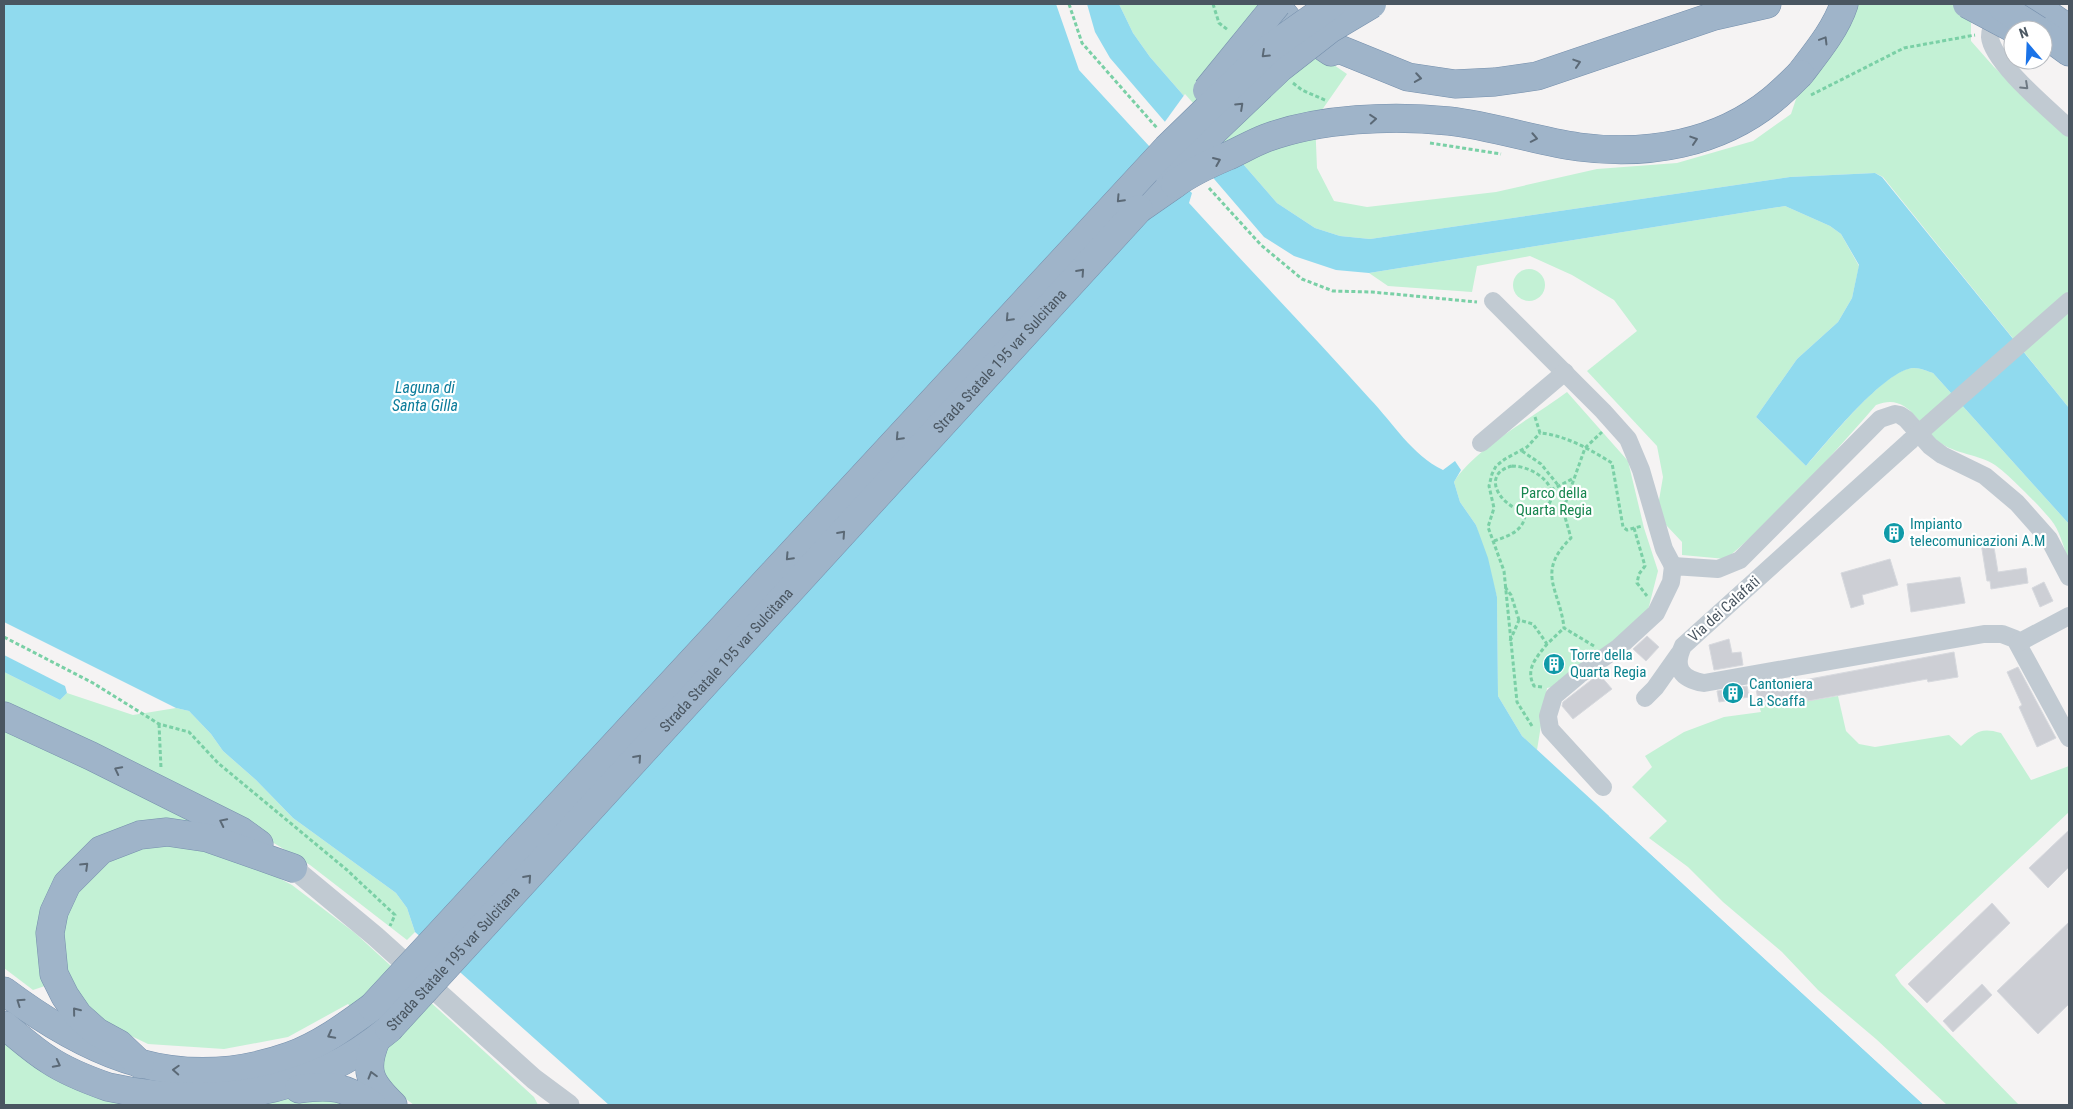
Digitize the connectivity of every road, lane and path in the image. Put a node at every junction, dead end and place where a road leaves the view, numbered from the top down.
1 (1069, 4) edge
2 (1276, 4) edge
3 (1332, 4) edge
4 (1372, 4) edge
5 (1767, 4) edge
6 (1844, 4) edge
7 (1968, 4) edge
8 (1995, 4) edge
9 (2002, 4) edge
10 (2033, 4) edge
11 (2062, 4) edge
12 (2069, 9) edge
13 (2021, 20) edge
14 (2069, 29) edge
15 (2003, 30) edge
16 (2003, 31) edge
17 (2003, 31) edge
18 (2003, 33) edge
19 (2053, 41) edge
20 (2053, 49) edge
21 (2069, 53) edge
22 (2003, 62) edge
23 (2009, 70) edge
24 (1826, 87) dead end
25 (2069, 128) edge
26 (1163, 139) junction
27 (1208, 188) dead end
28 (1139, 209) junction
29 (1493, 301) joint
30 (2069, 301) edge
31 (1565, 372) junction
32 (1526, 405) junction
33 (1614, 422) junction
34 (1540, 433) junction
35 (1481, 443) dead end
36 (1585, 448) junction
37 (1522, 450) junction
38 (1574, 478) junction
39 (1558, 485) junction
40 (1551, 490) junction
41 (1525, 513) junction
42 (1656, 523) junction
43 (1634, 528) junction
44 (1494, 541) junction
45 (1673, 566) junction
46 (2069, 578) edge
47 (1505, 586) junction
48 (1653, 599) junction
49 (1642, 601) dead end
50 (2069, 616) edge
51 (1519, 620) junction
52 (1564, 628) junction
53 (4, 637) edge
54 (1510, 642) junction
55 (2018, 642) junction
56 (1547, 644) junction
57 (1598, 647) dead end
58 (1679, 654) junction
59 (1547, 686) dead end
60 (1645, 698) dead end
61 (4, 716) edge
62 (159, 724) junction
63 (2067, 728) edge
64 (1550, 729) junction
65 (1603, 787) dead end
66 (162, 792) junction
67 (292, 868) junction
68 (382, 943) junction
69 (4, 991) edge
70 (4, 1025) edge
71 (382, 1035) junction
72 (140, 1064) junction
73 (534, 1079) junction
74 (254, 1098) junction
75 (372, 1105) edge
76 (393, 1105) edge
77 (548, 1105) edge
78 (569, 1105) edge

1 - 26 path
2 -> 5 highway
2 - 26 highway, bridge
3 -> 26 highway, Strada Statale 195 var Sulcitana, bridge
28 -> 4 highway, Strada Statale 195 var Sulcitana, bridge
28 -> 6 highway, bridge
7 - 15 highway, bridge
8 - 13 highway, bridge
9 - 16 street
10 - 14 highway
11 - 12 highway
17 - 24 path
18 -> 22 street
19 - 21 highway
20 - 21 highway
23 -> 25 street
26 -> 72 highway, Strada Statale 195 var Sulcitana, bridge
27 - 29 path
71 -> 28 highway, Strada Statale 195 var Sulcitana, bridge
29 - 31 street
30 - 58 street, Via dei Calafati, bridge
31 - 32 street
31 - 33 street
32 - 34 path
32 - 35 street
33 - 36 path
33 - 42 street
34 - 36 path
34 - 37 path
36 - 38 path
36 - 43 path
37 - 39 path
37 - 44 path
38 - 39 path
38 - 52 path
39 - 40 path
40 - 41 path
40 - 41 path
41 - 44 path
42 - 43 path
42 - 45 street
43 - 48 path
44 - 47 path
45 - 46 street
45 - 48 street
47 - 51 path
47 - 54 path
48 - 49 path
48 - 64 street
50 - 55 street
51 - 54 path
51 - 56 path
52 - 56 path
52 - 57 path
53 - 62 path
54 - 64 path
55 - 58 street, Via dei Calafati
55 - 63 street
56 - 59 path
58 - 60 street
66 -> 61 highway
62 - 66 path
62 - 68 path
64 - 65 street
67 -> 66 highway
67 - 68 street
72 -> 67 highway
68 - 73 street
72 -> 69 highway, Strada Statale 195 var Sulcitana
70 -> 74 highway, Strada Statale 195 var Sulcitana
71 - 74 highway, Strada Statale 195 var Sulcitana
76 -> 71 highway
73 - 77 street
73 - 78 street
74 - 75 highway

